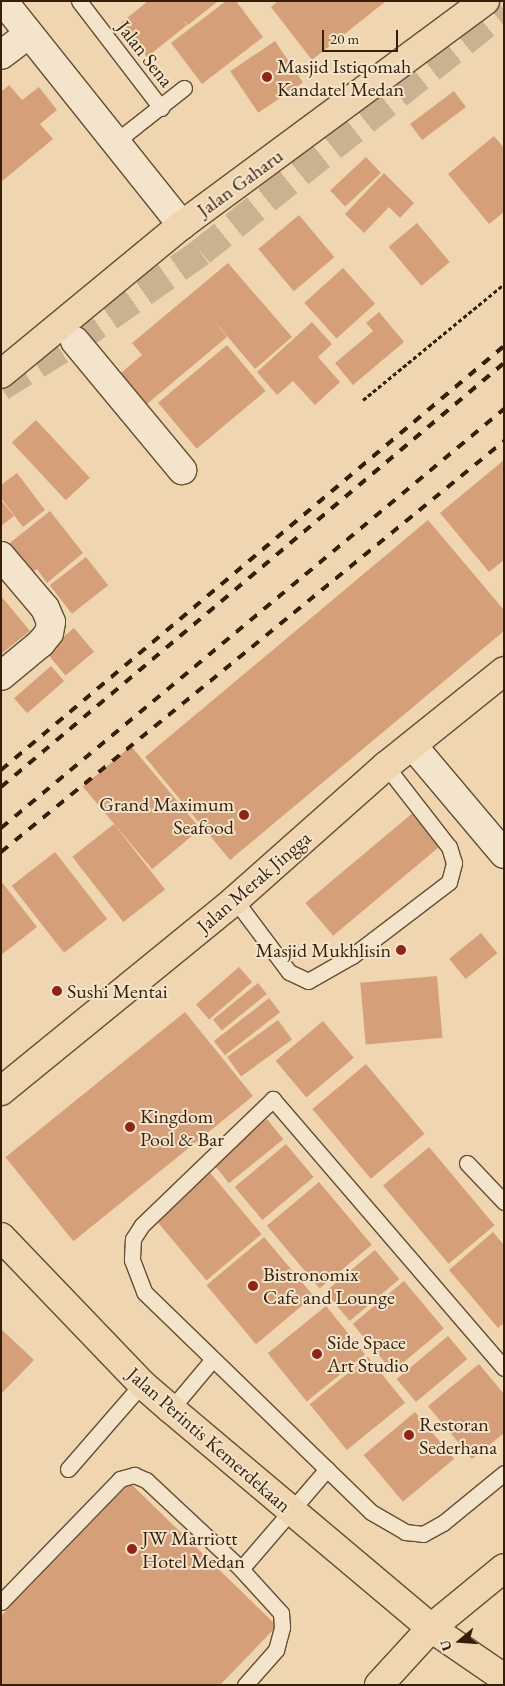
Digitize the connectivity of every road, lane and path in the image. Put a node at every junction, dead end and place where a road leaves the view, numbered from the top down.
1 (3, 1) edge
2 (78, 1) edge
3 (485, 1) edge
4 (29, 34) junction
5 (1, 55) edge
6 (184, 88) dead end
7 (161, 108) junction
8 (114, 143) junction
9 (182, 225) junction
10 (504, 284) edge
11 (75, 341) dead end
12 (1, 374) edge
13 (363, 400) dead end
14 (182, 470) dead end
15 (1, 556) edge
16 (504, 671) edge
17 (1, 676) edge
18 (413, 746) junction
19 (386, 766) junction
20 (504, 854) edge
21 (235, 900) junction
22 (1, 1090) edge
23 (467, 1163) dead end
24 (504, 1202) edge
25 (1, 1237) edge
26 (213, 1359) junction
27 (504, 1368) edge
28 (142, 1384) junction
29 (171, 1409) junction
30 (68, 1469) dead end
31 (327, 1469) junction
32 (504, 1473) edge
33 (288, 1510) junction
34 (504, 1568) edge
35 (241, 1569) junction
36 (1, 1602) edge
37 (431, 1628) junction
38 (504, 1678) edge
39 (245, 1685) edge
40 (379, 1685) edge

1 - 4 street
2 - 7 lane, Jalan Sena
3 - 9 main road, Jalan Gaharu
4 - 5 street
4 - 8 street
6 - 7 lane
7 - 8 lane
8 - 9 street
9 - 12 main road, Jalan Gaharu
10 - 13 path
11 - 14 street
15 - 17 street
16 - 18 main road, Jalan Merak Jingga
18 - 19 main road, Jalan Merak Jingga
18 - 20 street
19 - 21 main road, Jalan Merak Jingga
19 - 21 lane
21 - 22 main road, Jalan Merak Jingga
23 - 24 lane
25 - 28 main road, Jalan Perintis Kemerdekaan
26 - 27 lane
26 - 29 lane
26 - 31 lane
28 - 29 main road, Jalan Perintis Kemerdekaan
28 - 30 lane
29 - 33 main road, Jalan Perintis Kemerdekaan
31 - 32 lane
31 - 33 lane
33 - 35 lane
33 - 37 main road, Jalan Perintis Kemerdekaan
34 - 37 main road
35 - 36 lane
35 - 39 lane
37 - 38 main road, Jalan Perintis Kemerdekaan
37 - 40 main road

